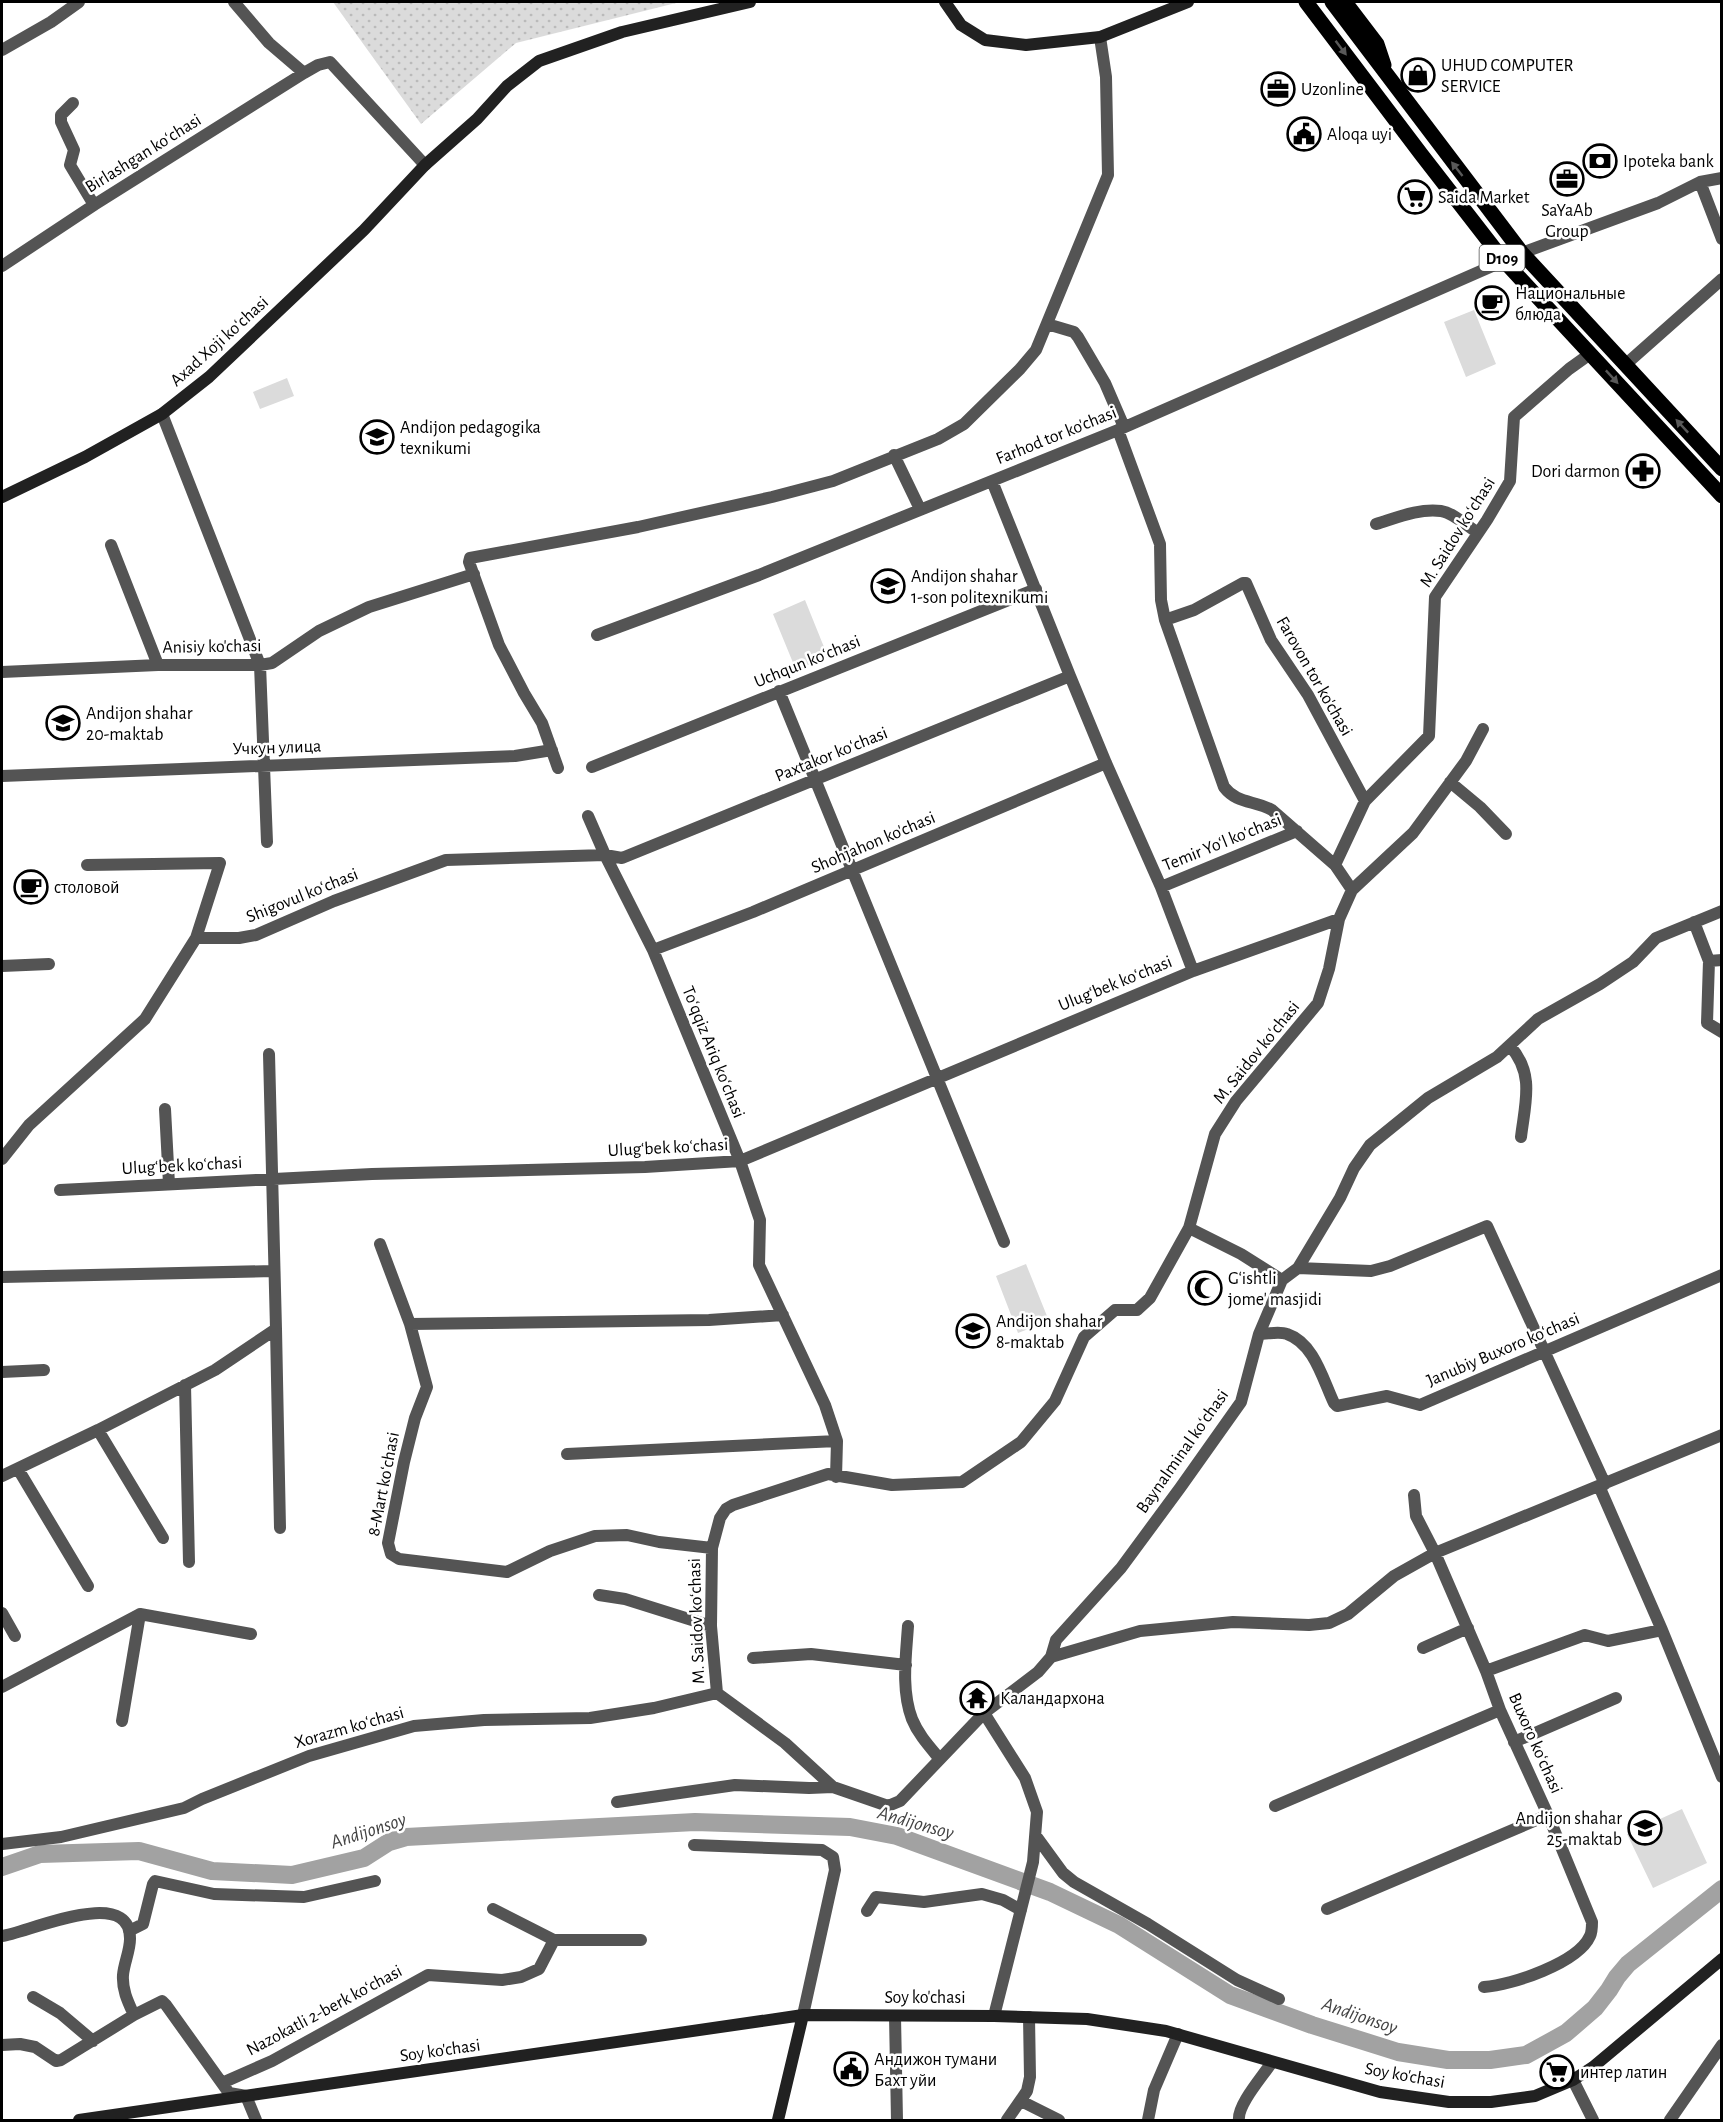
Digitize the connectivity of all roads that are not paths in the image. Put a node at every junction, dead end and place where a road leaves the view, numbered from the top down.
1 (79, 2) edge
2 (234, 2) edge
3 (750, 2) edge
4 (945, 2) edge
5 (1188, 2) edge
6 (1306, 2) edge
7 (1332, 2) edge
8 (1345, 2) edge
9 (1100, 37) junction
10 (2, 50) edge
11 (304, 73) junction
12 (1389, 79) junction
13 (73, 103) dead end
14 (425, 165) junction
15 (1722, 178) edge
16 (1700, 182) junction
17 (94, 205) junction
18 (1722, 239) edge
19 (1522, 253) junction
20 (1504, 261) junction
21 (2, 266) edge
22 (1722, 279) edge
23 (1047, 324) junction
24 (1590, 354) junction
25 (1625, 365) junction
26 (162, 414) junction
27 (1121, 429) junction
28 (894, 455) junction
29 (1722, 469) edge
30 (992, 481) junction
31 (1722, 496) edge
32 (2, 497) edge
33 (920, 509) junction
34 (1376, 524) dead end
35 (1478, 533) junction
36 (111, 545) dead end
37 (474, 574) junction
38 (1036, 589) junction
39 (1164, 620) junction
40 (597, 635) dead end
41 (158, 665) junction
42 (260, 665) junction
43 (2, 672) edge
44 (1070, 676) junction
45 (779, 691) junction
46 (1483, 729) dead end
47 (552, 750) junction
48 (1106, 764) junction
49 (263, 765) junction
50 (592, 767) dead end
51 (558, 768) dead end
52 (2, 776) edge
53 (815, 779) junction
54 (1450, 782) junction
55 (1365, 801) junction
56 (588, 816) dead end
57 (1297, 831) junction
58 (1506, 834) dead end
59 (267, 842) dead end
60 (605, 855) junction
61 (87, 865) dead end
62 (1335, 865) junction
63 (852, 870) junction
64 (1161, 887) junction
65 (1352, 890) junction
66 (1722, 911) edge
67 (1339, 919) junction
68 (1694, 922) junction
69 (196, 938) junction
70 (653, 950) junction
71 (1722, 960) edge
72 (1708, 962) junction
73 (49, 964) dead end
74 (2, 966) edge
75 (1193, 971) junction
76 (1722, 1032) edge
77 (1510, 1046) junction
78 (269, 1054) dead end
79 (936, 1078) junction
80 (165, 1109) dead end
81 (1521, 1137) dead end
82 (2, 1159) edge
83 (740, 1161) junction
84 (272, 1178) junction
85 (169, 1184) junction
86 (60, 1190) dead end
87 (1189, 1228) junction
88 (1004, 1242) dead end
89 (380, 1244) dead end
90 (1298, 1268) junction
91 (273, 1271) junction
92 (1722, 1275) edge
93 (2, 1277) edge
94 (1282, 1280) junction
95 (773, 1294) junction
96 (783, 1315) junction
97 (752, 1317) junction
98 (410, 1324) junction
99 (276, 1329) junction
100 (1259, 1334) junction
101 (1544, 1350) junction
102 (44, 1370) dead end
103 (2, 1372) edge
104 (184, 1385) junction
105 (98, 1430) junction
106 (1722, 1435) edge
107 (837, 1441) junction
108 (567, 1454) dead end
109 (18, 1469) junction
110 (2, 1476) edge
111 (836, 1477) junction
112 (1602, 1485) junction
113 (1414, 1496) dead end
114 (280, 1528) dead end
115 (164, 1538) dead end
116 (712, 1548) junction
117 (1435, 1553) junction
118 (189, 1562) dead end
119 (88, 1586) dead end
120 (598, 1595) dead end
121 (2, 1613) edge
122 (140, 1614) junction
123 (711, 1626) junction
124 (908, 1626) dead end
125 (1468, 1628) junction
126 (1662, 1630) junction
127 (251, 1634) dead end
128 (15, 1635) dead end
129 (1423, 1648) dead end
130 (1051, 1657) junction
131 (753, 1658) dead end
132 (906, 1665) junction
133 (1486, 1671) junction
134 (2, 1687) edge
135 (717, 1693) junction
136 (1616, 1698) dead end
137 (1500, 1710) junction
138 (984, 1713) junction
139 (122, 1721) dead end
140 (1514, 1742) junction
141 (939, 1758) junction
142 (1722, 1778) edge
143 (833, 1787) junction
144 (617, 1802) dead end
145 (1275, 1806) dead end
146 (1548, 1815) junction
147 (1036, 1836) junction
148 (2, 1844) edge
149 (694, 1845) dead end
150 (375, 1881) dead end
151 (1023, 1906) junction
152 (493, 1909) dead end
153 (1327, 1909) dead end
154 (867, 1911) dead end
155 (129, 1931) junction
156 (2, 1936) edge
157 (554, 1940) junction
158 (641, 1940) dead end
159 (1722, 1959) edge
160 (1484, 1987) dead end
161 (33, 1997) dead end
162 (1279, 1999) dead end
163 (134, 2015) junction
164 (803, 2015) junction
165 (895, 2016) junction
166 (994, 2016) junction
167 (1029, 2017) junction
168 (1178, 2034) junction
169 (93, 2041) junction
170 (2, 2045) edge
171 (1722, 2045) edge
172 (1272, 2062) junction
173 (1573, 2080) junction
174 (222, 2083) junction
175 (246, 2096) junction
176 (1021, 2101) junction
177 (79, 2121) edge
178 (256, 2121) edge
179 (778, 2121) edge
180 (897, 2121) edge
181 (1007, 2121) edge
182 (1059, 2121) edge
183 (1148, 2121) edge
184 (1239, 2121) edge
185 (1593, 2121) edge
186 (1670, 2121) edge

1 - 10 street
2 - 11 street
3 - 14 main road, Axad Xoji koʻchasi
4 - 9 main road
5 - 9 main road
6 -> 20 main road, D109
7 - 12 main road, D109
8 - 12 main road
9 - 23 street
11 - 14 street, Birlashgan koʻchasi
11 - 17 street, Birlashgan koʻchasi
19 -> 12 main road, D109
13 - 17 street
14 - 26 main road, Axad Xoji koʻchasi
15 - 16 street, Farhod tor ko'chasi
16 - 18 street
16 - 19 street, Farhod tor ko'chasi
17 - 21 street, Birlashgan koʻchasi
19 - 20 street, Farhod tor ko'chasi
19 - 25 main road, D109
20 - 24 main road, D109
20 - 27 street, Farhod tor ko'chasi
22 - 25 street
23 - 27 street
23 - 28 street
24 -> 31 main road, D109
24 - 35 street, M. Saidov koʻchasi
29 -> 25 main road, D109
26 - 32 main road, Axad Xoji koʻchasi
26 - 42 street
27 - 30 street, Farhod tor ko'chasi
27 - 39 street
28 - 33 street
28 - 37 street
30 - 33 street, Farhod tor ko'chasi
30 - 38 street
33 - 40 street, Farhod tor ko'chasi
34 - 35 street
35 - 55 street, M. Saidov koʻchasi
36 - 41 street
37 - 42 street, Anisiy ko'chasi
37 - 47 street
38 - 44 street
38 - 45 street, Uchqun koʻchasi
39 - 55 street, Farovon tor ko'chasi
39 - 57 street
41 - 42 street, Anisiy ko'chasi
41 - 43 street, Anisiy ko'chasi
42 - 49 street
44 - 48 street
44 - 53 street, Paxtakor koʻchasi
45 - 50 street, Uchqun koʻchasi
45 - 53 street
46 - 54 street
47 - 49 street, Учкун улица
47 - 51 street
48 - 63 street, Shohjahon ko'chasi
48 - 64 street
49 - 52 street, Учкун улица
49 - 59 street
53 - 60 street, Paxtakor koʻchasi
53 - 63 street
54 - 58 street
54 - 65 street
55 - 62 street, M. Saidov koʻchasi
56 - 60 street, Toʻqqiz Ariq koʻchasi
57 - 62 street
57 - 64 street, Temir Yoʻl koʻchasi
60 - 69 street, Shigovul koʻchasi
60 - 70 street, Toʻqqiz Ariq koʻchasi
61 - 69 street
62 - 65 street
63 - 70 street, Shohjahon ko'chasi
63 - 79 street
64 - 75 street
65 - 67 street, M. Saidov koʻchasi
66 - 68 street
67 - 75 street, Ulugʻbek koʻchasi
67 - 87 street, M. Saidov koʻchasi
68 - 72 street
68 - 77 street
69 - 82 street
70 - 83 street, Toʻqqiz Ariq koʻchasi
71 - 72 street
72 - 76 street
73 - 74 street
75 - 79 street, Ulugʻbek koʻchasi
77 - 81 street
77 - 90 street
78 - 84 street
79 - 83 street, Ulugʻbek koʻchasi
79 - 88 street
80 - 85 street
83 - 84 street, Ulugʻbek koʻchasi
83 - 95 street, Toʻqqiz Ariq koʻchasi
84 - 85 street, Ulugʻbek koʻchasi
84 - 91 street
85 - 86 street, Ulugʻbek koʻchasi
87 - 94 street
87 - 111 street, M. Saidov koʻchasi
89 - 98 street, 8-Mart koʻchasi
90 - 94 street
90 - 101 street
91 - 93 street
91 - 99 street
92 - 101 street, Janubiy Buxoro koʻchasi
94 - 100 street, Baynalminal koʻchasi
95 - 96 street, Toʻqqiz Ariq koʻchasi
95 - 97 street
96 - 97 street
96 - 107 street, Toʻqqiz Ariq koʻchasi
97 - 98 street
98 - 116 street, 8-Mart koʻchasi
99 - 104 street
99 - 114 street
100 - 101 street, Janubiy Buxoro koʻchasi
100 - 130 street, Baynalminal koʻchasi
101 - 112 street
102 - 103 street
104 - 105 street
104 - 118 street
105 - 109 street
105 - 115 street
106 - 112 street
107 - 108 street
107 - 111 street, Toʻqqiz Ariq koʻchasi
109 - 110 street
109 - 119 street
111 - 116 street, M. Saidov koʻchasi
112 - 117 street
112 - 126 street
113 - 117 street, Buxoro koʻchasi
116 - 123 street, M. Saidov koʻchasi
117 - 125 street, Buxoro koʻchasi
117 - 130 street
120 - 123 street
121 - 128 street
122 - 127 street
122 - 134 street
122 - 139 street
123 - 135 street, M. Saidov koʻchasi
124 - 132 street
125 - 129 street
125 - 133 street, Buxoro koʻchasi
126 - 133 street
126 - 142 street
130 - 138 street, Baynalminal koʻchasi
131 - 132 street
132 - 141 street
133 - 137 street, Buxoro koʻchasi
135 - 143 street
135 - 148 street, Xorazm koʻchasi
136 - 140 street
137 - 140 street, Buxoro koʻchasi
137 - 145 street
138 - 141 street, Baynalminal koʻchasi
138 - 147 street
140 - 146 street, Buxoro koʻchasi
141 - 143 street, Baynalminal koʻchasi
143 - 144 street
146 - 153 street
146 - 160 street, Buxoro koʻchasi
147 - 151 street
147 - 162 street
149 - 164 street
150 - 155 street
151 - 154 street
151 - 166 street
152 - 157 street
155 - 156 street
155 - 163 street
157 - 158 street
157 - 174 street, Nazokatli 2-berk koʻchasi
159 - 173 main road, Soy ko'chasi
161 - 169 street
163 - 169 street
163 - 174 street
164 - 165 main road, Soy ko'chasi
164 - 175 main road, Soy ko'chasi
164 - 179 main road
165 - 166 main road, Soy ko'chasi
165 - 180 street
166 - 167 main road, Soy ko'chasi
167 - 168 main road, Soy ko'chasi
167 - 176 street
168 - 172 main road, Soy ko'chasi
168 - 183 street
169 - 170 street
171 - 186 street
172 - 173 main road, Soy ko'chasi
172 - 184 street
173 - 185 street
174 - 175 street
175 - 177 main road, Soy ko'chasi
175 - 178 street
176 - 181 street
176 - 182 street

